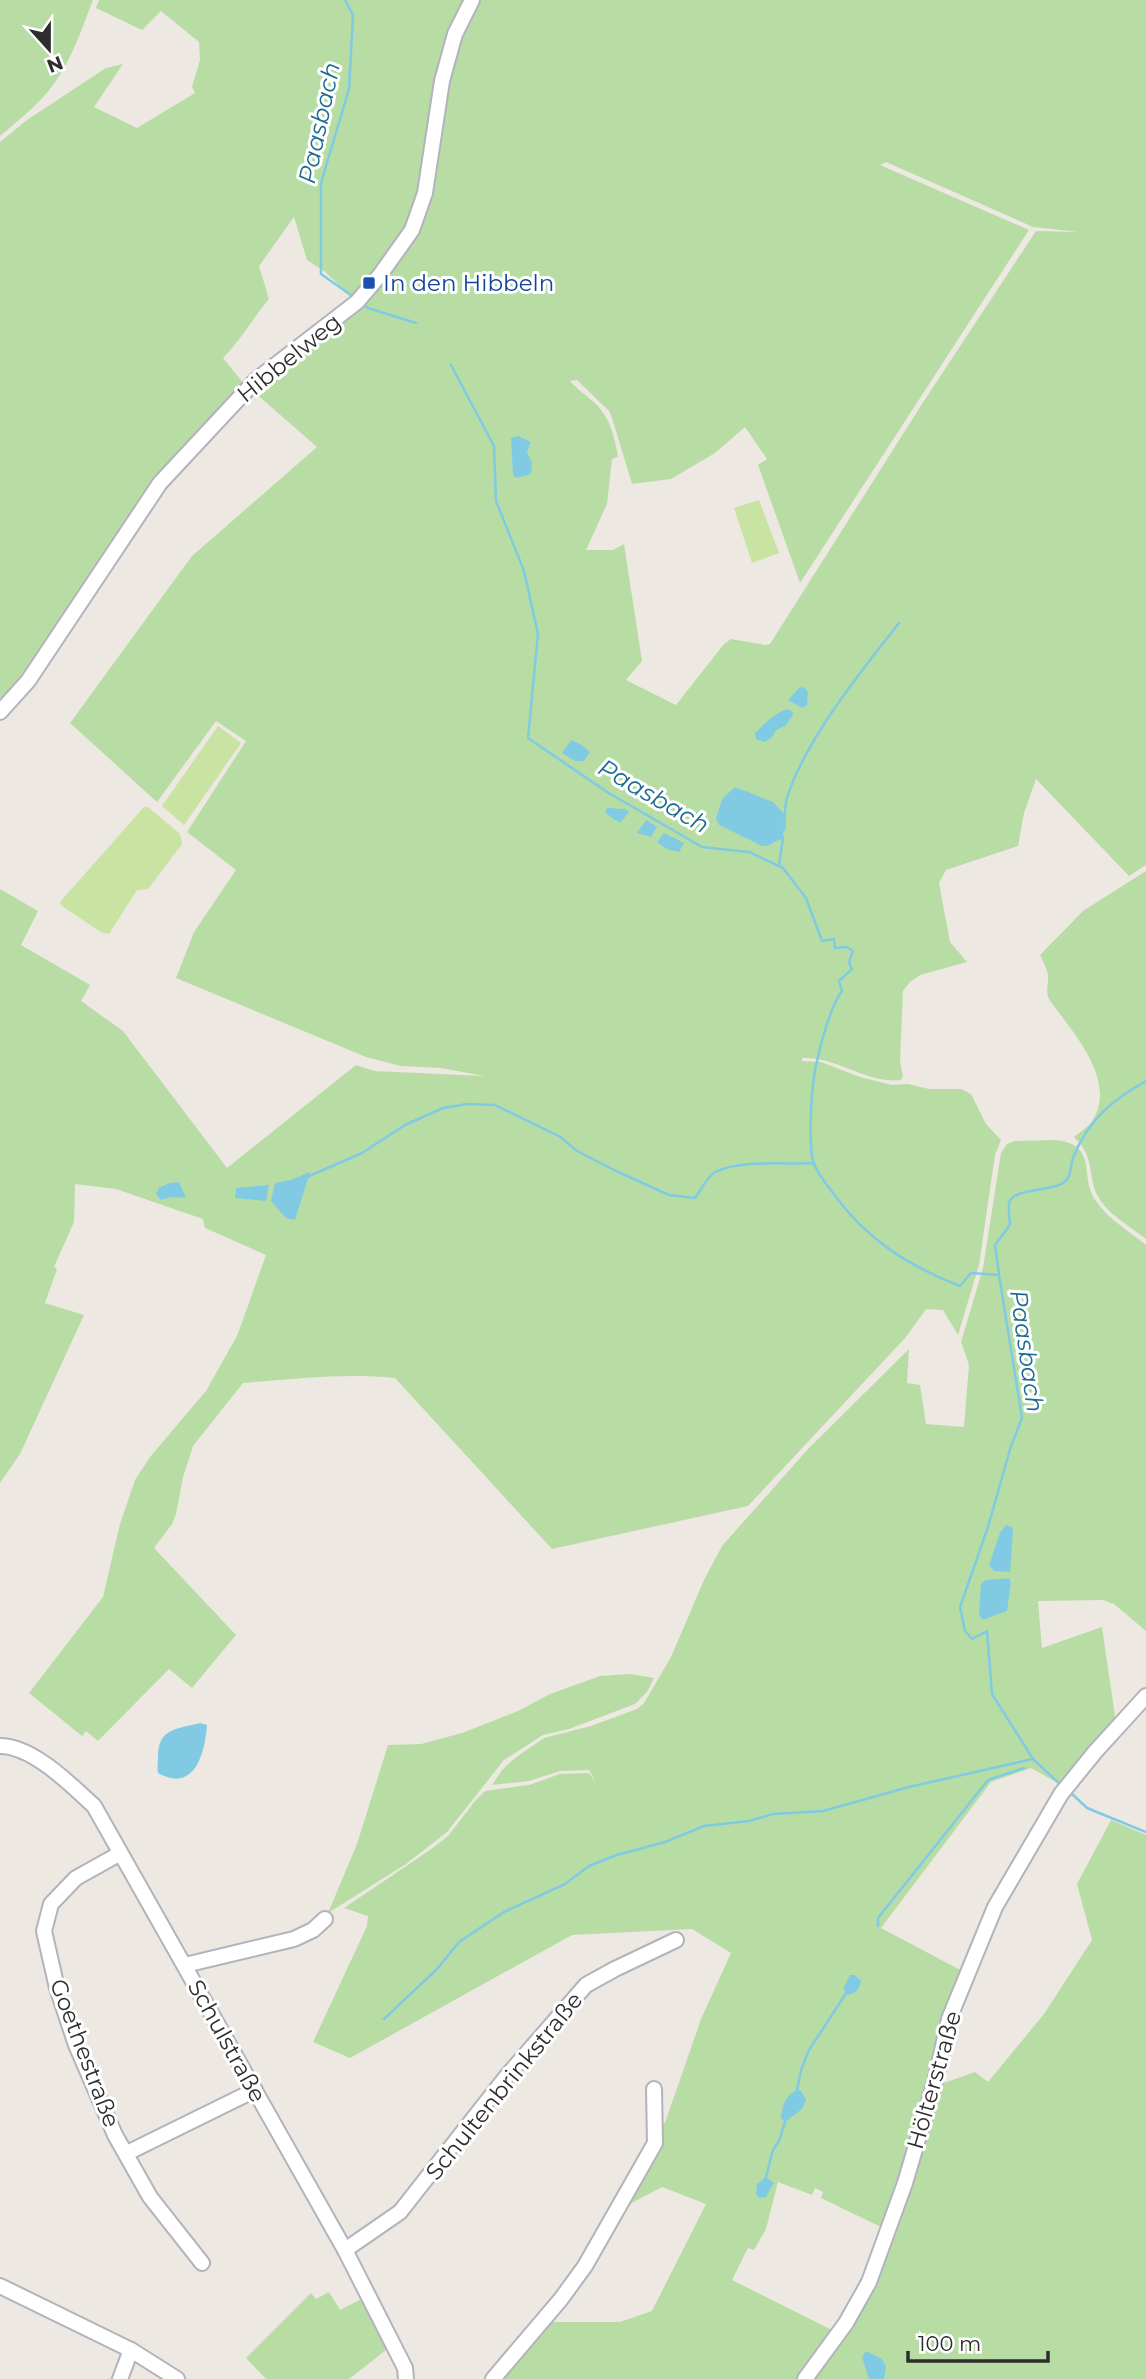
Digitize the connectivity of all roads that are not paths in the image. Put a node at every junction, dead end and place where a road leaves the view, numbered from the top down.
1 (472, 0) edge
2 (0, 712) edge
3 (1146, 1696) edge
4 (0, 1746) edge
5 (119, 1854) junction
6 (325, 1919) dead end
7 (676, 1940) dead end
8 (186, 1965) junction
9 (654, 2089) dead end
10 (255, 2090) junction
11 (127, 2153) junction
12 (345, 2250) junction
13 (202, 2263) dead end
14 (0, 2286) edge
15 (131, 2350) junction
16 (120, 2379) edge
17 (177, 2379) edge
18 (406, 2379) edge
19 (493, 2379) edge
20 (805, 2379) edge

1 - 2 street, Hibbelweg
3 - 20 street, Hölterstraße
4 - 5 street, Schulstraße
5 - 8 street, Schulstraße
5 - 11 street, Goethestraße
6 - 8 street
7 - 12 street, Schultenbrinkstraße
8 - 10 street, Schulstraße
9 - 19 street
10 - 11 street
10 - 12 street, Schulstraße
11 - 13 street, Goethestraße
12 - 18 street, Schulstraße
14 - 15 street
15 - 16 street
15 - 17 street

